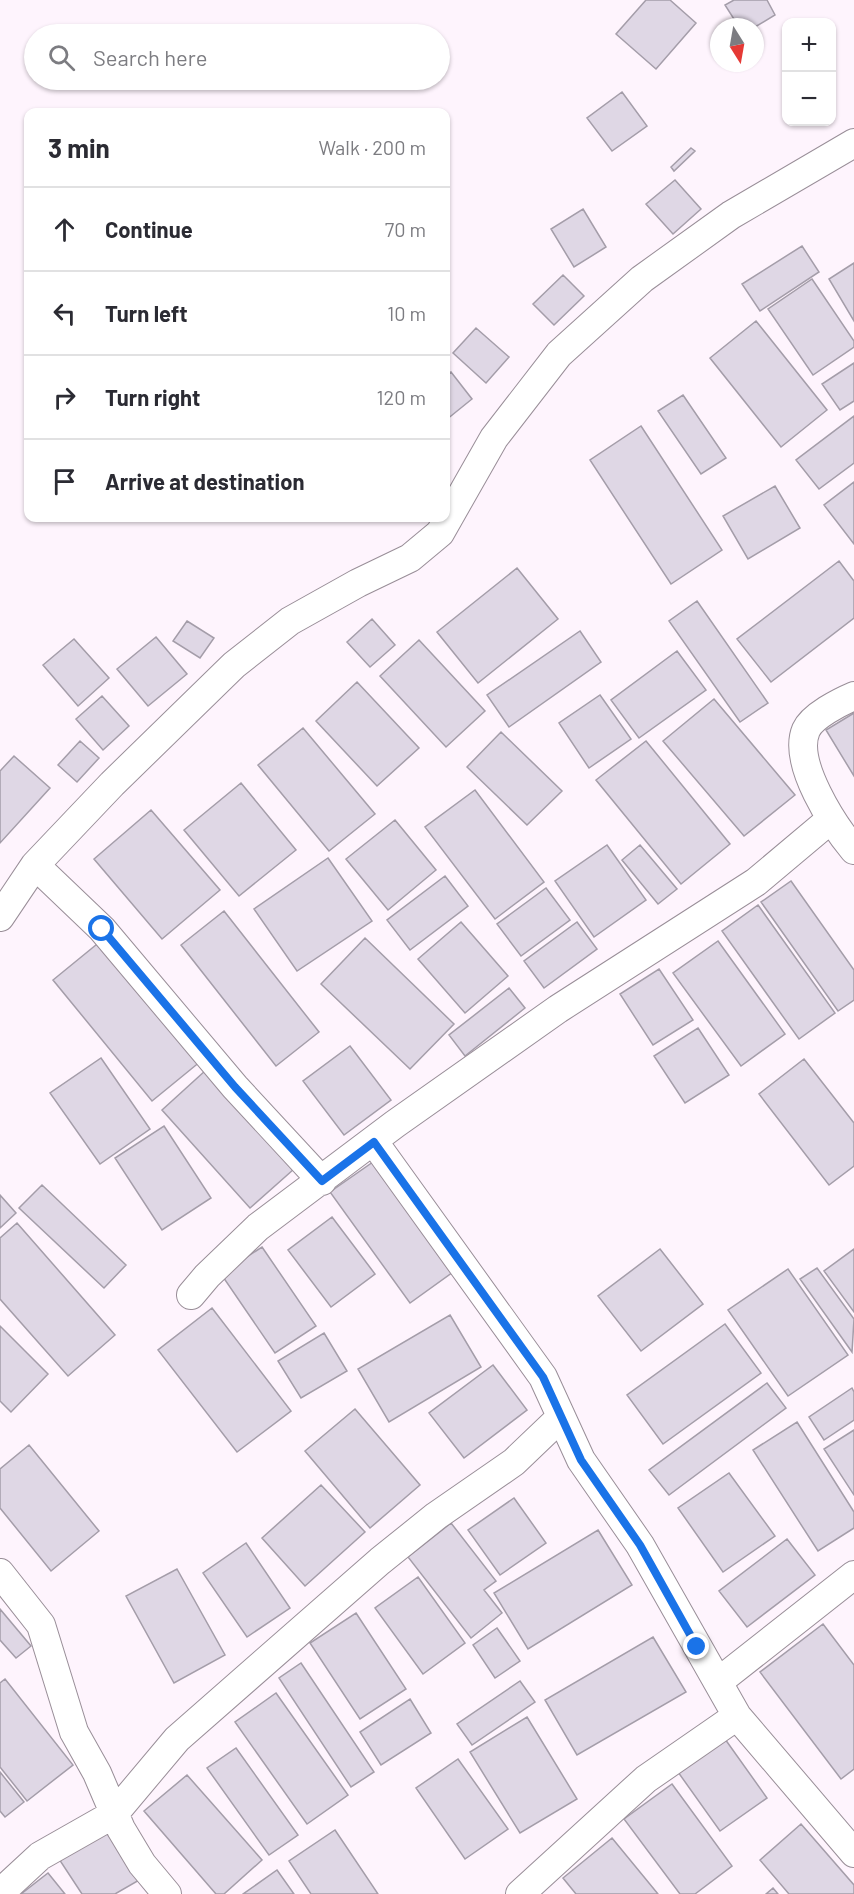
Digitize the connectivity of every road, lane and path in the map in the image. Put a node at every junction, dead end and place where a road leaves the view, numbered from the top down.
1 (854, 143) edge
2 (450, 515) edge
3 (446, 522) edge
4 (854, 696) edge
5 (831, 819) junction
6 (854, 850) edge
7 (35, 865) junction
8 (0, 917) edge
9 (374, 1142) junction
10 (322, 1181) junction
11 (191, 1295) dead end
12 (561, 1417) junction
13 (0, 1574) edge
14 (854, 1575) edge
15 (718, 1682) junction
16 (737, 1716) junction
17 (114, 1814) junction
18 (854, 1853) edge
19 (0, 1893) edge
20 (167, 1894) edge
21 (520, 1894) edge

1 - 2 street
3 - 7 street
4 - 5 street
5 - 6 street
5 - 9 street
7 - 8 street
7 - 10 street
9 - 10 street
9 - 12 street
10 - 11 street
12 - 15 street
12 - 17 street
13 - 17 street
14 - 15 street
15 - 16 street
16 - 18 street
16 - 21 street
17 - 19 street
17 - 20 street

